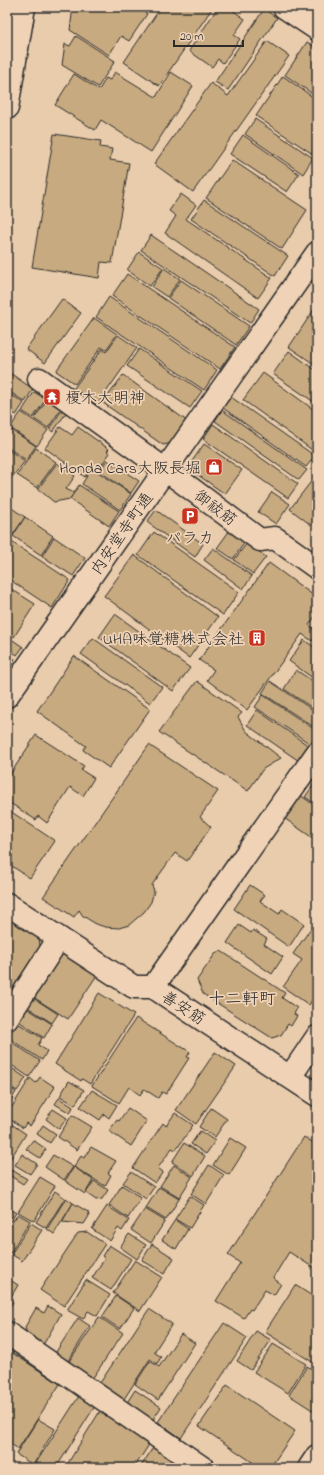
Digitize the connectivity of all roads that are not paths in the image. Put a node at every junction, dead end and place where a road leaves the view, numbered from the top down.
1 (24, 7) edge
2 (284, 7) edge
3 (317, 29) edge
4 (7, 108) edge
5 (317, 253) edge
6 (39, 379) dead end
7 (165, 470) junction
8 (317, 568) edge
9 (7, 696) edge
10 (317, 753) edge
11 (7, 904) edge
12 (59, 938) junction
13 (153, 987) junction
14 (7, 1019) edge
15 (317, 1037) edge
16 (290, 1077) junction
17 (317, 1095) edge
18 (7, 1333) edge
19 (317, 1456) edge
20 (203, 1468) edge
21 (309, 1468) edge

1 - 4 main road
2 - 3 main road
5 - 7 main road, 内安堂寺町通
6 - 7 main road, 御祓筋
7 - 8 main road, 御祓筋
7 - 9 main road, 内安堂寺町通
10 - 13 main road
11 - 12 main road, 善安筋
12 - 13 main road, 善安筋
12 - 14 main road
13 - 16 main road, 善安筋
15 - 16 main road
16 - 17 main road, 善安筋
18 - 20 main road
19 - 21 main road

